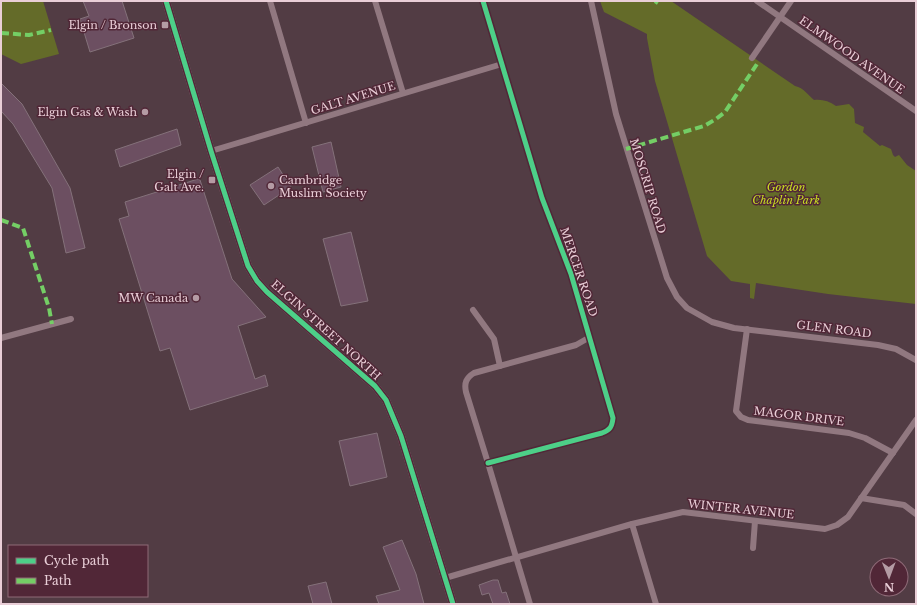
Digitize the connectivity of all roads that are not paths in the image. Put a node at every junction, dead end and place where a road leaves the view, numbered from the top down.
1 (166, 1) edge
2 (270, 1) edge
3 (375, 1) edge
4 (483, 1) edge
5 (591, 1) edge
6 (757, 1) edge
7 (791, 1) edge
8 (780, 17) junction
9 (752, 58) dead end
10 (502, 64) junction
11 (403, 93) junction
12 (916, 111) edge
13 (306, 123) junction
14 (211, 151) junction
15 (473, 310) dead end
16 (71, 319) dead end
17 (747, 329) junction
18 (590, 337) junction
19 (1, 338) edge
20 (916, 360) edge
21 (500, 366) junction
22 (916, 420) edge
23 (893, 453) junction
24 (488, 463) junction
25 (861, 498) junction
26 (916, 514) edge
27 (755, 521) junction
28 (632, 524) junction
29 (753, 548) dead end
30 (516, 556) junction
31 (445, 578) junction
32 (453, 604) edge
33 (530, 604) edge
34 (656, 604) edge

1 - 14 street, ELGIN STREET NORTH
2 - 13 street
3 - 11 street
4 - 10 street, MERCER ROAD
5 - 17 street, MOSCRIP ROAD
6 - 8 street, ELMWOOD AVENUE
7 - 8 street
8 - 9 street
8 - 12 street, ELMWOOD AVENUE
10 - 11 street, GALT AVENUE
10 - 18 street, MERCER ROAD
11 - 13 street, GALT AVENUE
13 - 14 street, GALT AVENUE
14 - 31 street, ELGIN STREET NORTH
15 - 21 street
16 - 19 street
17 - 20 street, GLEN ROAD
17 - 23 street, MAGOR DRIVE
18 - 21 street
18 - 24 street, MERCER ROAD
21 - 24 street
22 - 23 street, WINTER AVENUE
23 - 25 street, WINTER AVENUE
24 - 30 street
25 - 26 street
25 - 27 street, WINTER AVENUE
27 - 28 street, WINTER AVENUE
27 - 29 street
28 - 30 street, WINTER AVENUE
28 - 34 street
30 - 31 street, WINTER AVENUE
30 - 33 street
31 - 32 street, ELGIN STREET NORTH

